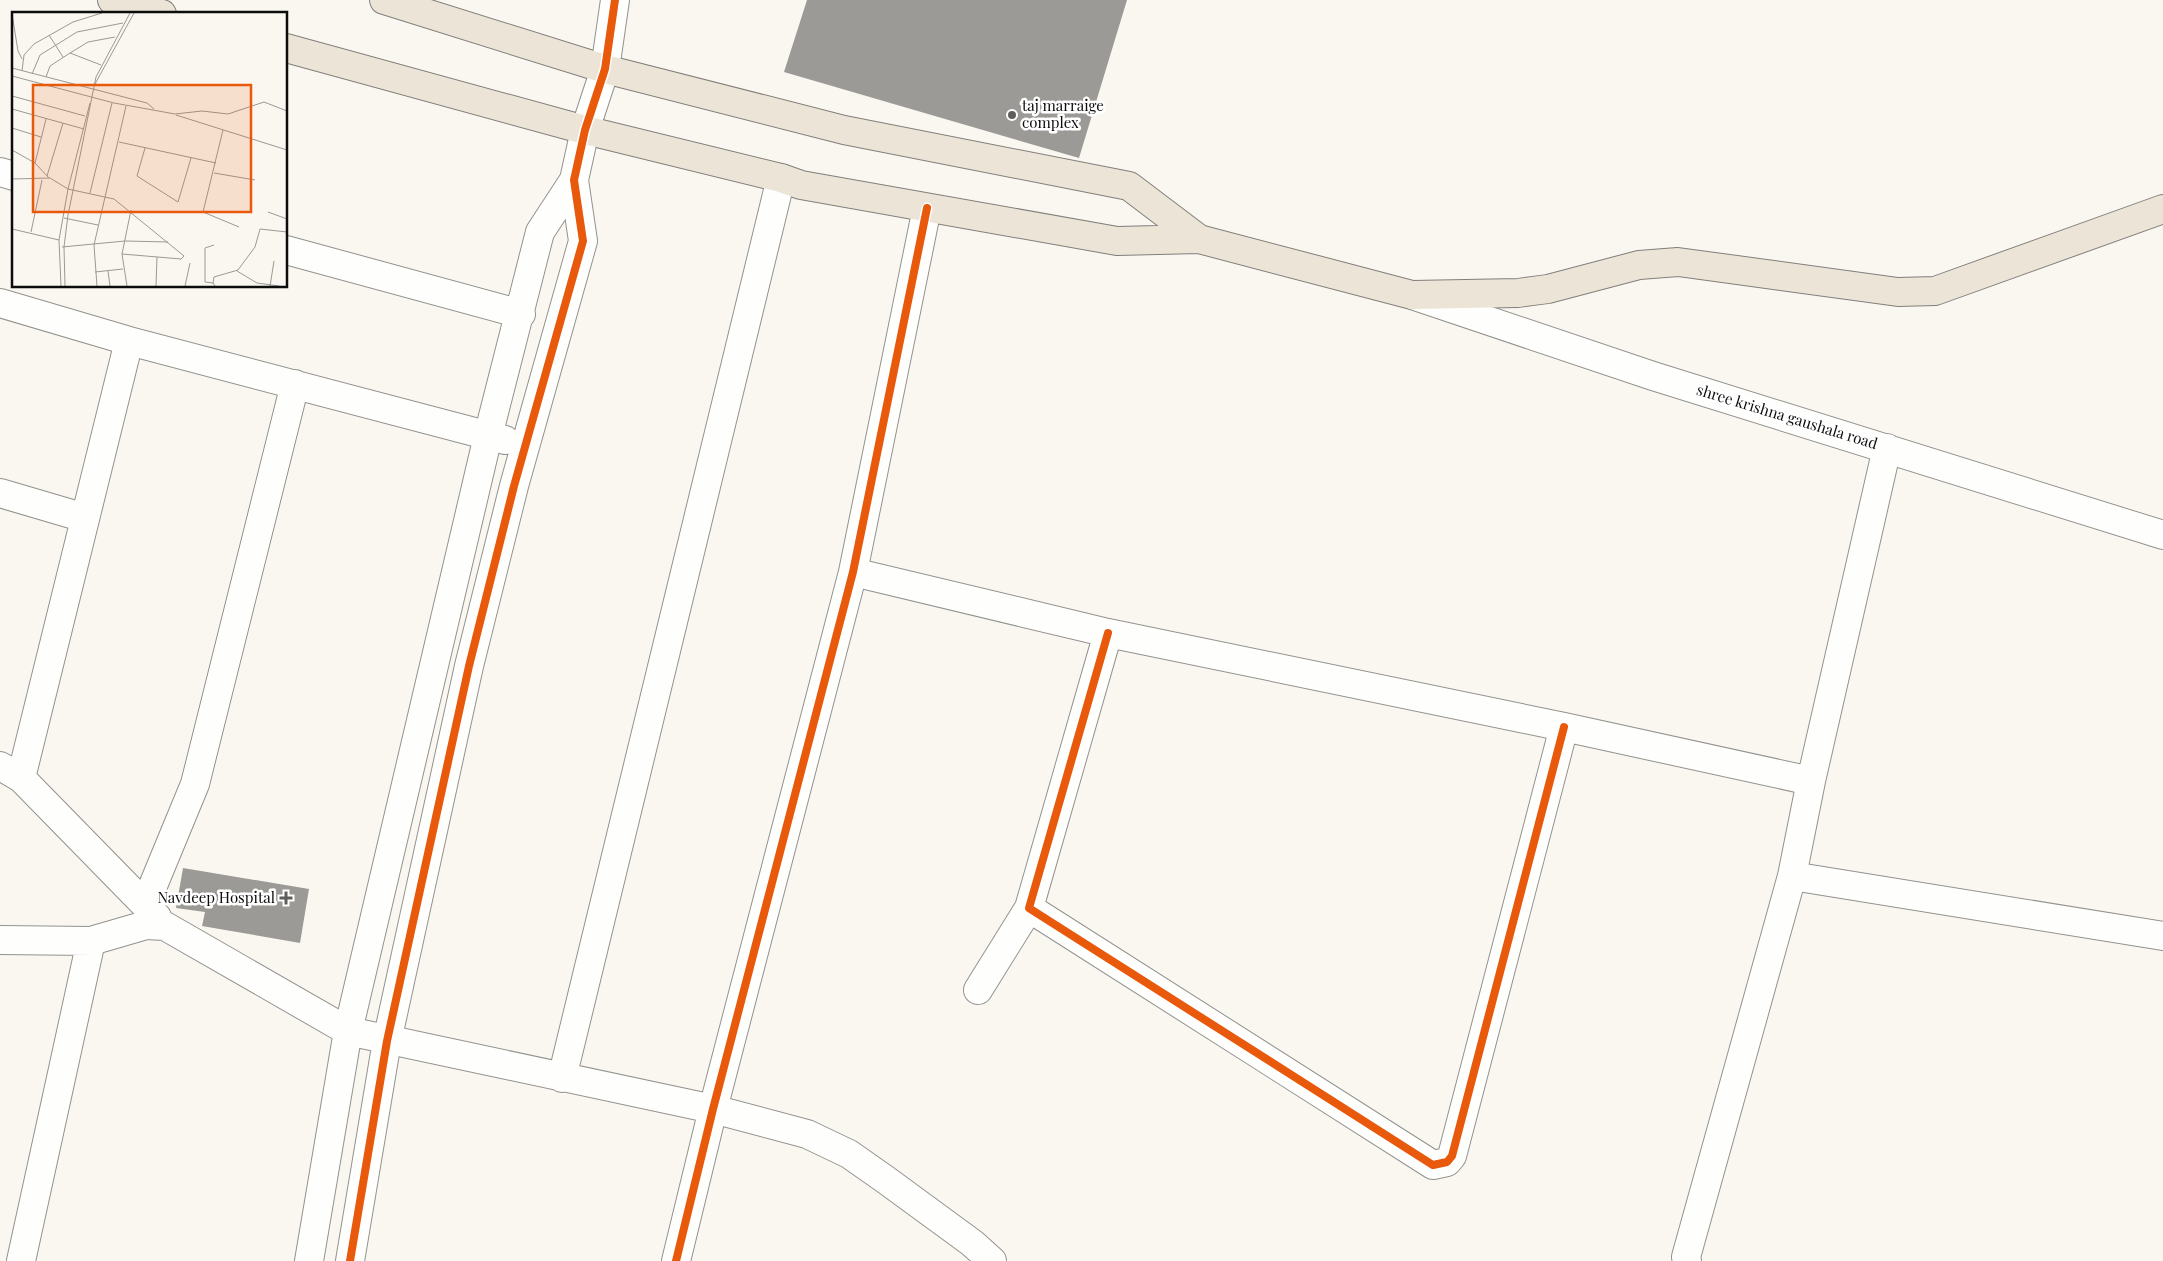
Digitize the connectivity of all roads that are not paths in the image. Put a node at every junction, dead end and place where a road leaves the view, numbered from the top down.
1 (112, 0) edge
2 (384, 0) edge
3 (616, 1) edge
4 (155, 12) edge
5 (288, 49) edge
6 (605, 69) junction
7 (585, 130) junction
8 (781, 178) junction
9 (574, 180) junction
10 (928, 208) junction
11 (2163, 209) edge
12 (1199, 239) junction
13 (288, 251) edge
14 (1412, 295) junction
15 (0, 303) edge
16 (521, 314) junction
17 (129, 341) junction
18 (295, 384) junction
19 (488, 436) junction
20 (525, 446) junction
21 (1887, 448) junction
22 (0, 493) edge
23 (85, 518) junction
24 (2163, 535) edge
25 (854, 572) junction
26 (1108, 633) junction
27 (1564, 727) junction
28 (10, 772) edge
29 (1811, 781) junction
30 (1792, 876) junction
31 (145, 905) junction
32 (1029, 908) junction
33 (165, 926) junction
34 (2163, 936) edge
35 (0, 940) edge
36 (91, 941) junction
37 (978, 990) dead end
38 (348, 1031) junction
39 (387, 1041) junction
40 (562, 1078) junction
41 (713, 1109) junction
42 (970, 1252) edge
43 (22, 1261) edge
44 (309, 1261) edge
45 (350, 1261) edge
46 (676, 1261) edge
47 (992, 1261) edge
48 (1687, 1261) edge

1 - 4 main road
2 - 6 main road
3 - 6 street
5 - 7 main road
6 - 7 street
6 - 12 main road
7 - 8 main road
7 - 9 street
8 - 10 main road
8 - 40 street
9 - 16 street
9 - 20 street
10 - 12 main road
10 - 25 street
11 - 14 main road
12 - 14 main road
13 - 16 street
14 - 21 street, shree krishna gaushala road
15 - 17 street
16 - 19 street
17 - 18 street
17 - 23 street
18 - 19 street
18 - 31 street
19 - 20 street
19 - 38 street
20 - 39 street
21 - 24 street, shree krishna gaushala road
21 - 29 street
22 - 23 street
23 - 28 street
25 - 26 street
25 - 41 street
26 - 27 street
26 - 32 street
27 - 29 street
27 - 32 street
28 - 31 street
29 - 30 street
30 - 34 street
30 - 48 street
31 - 33 street
32 - 37 street
33 - 36 street
33 - 38 street
35 - 36 street
36 - 43 street
38 - 39 street
38 - 44 street
39 - 40 street
39 - 45 street
40 - 41 street
41 - 42 street
41 - 46 street
42 - 47 street

